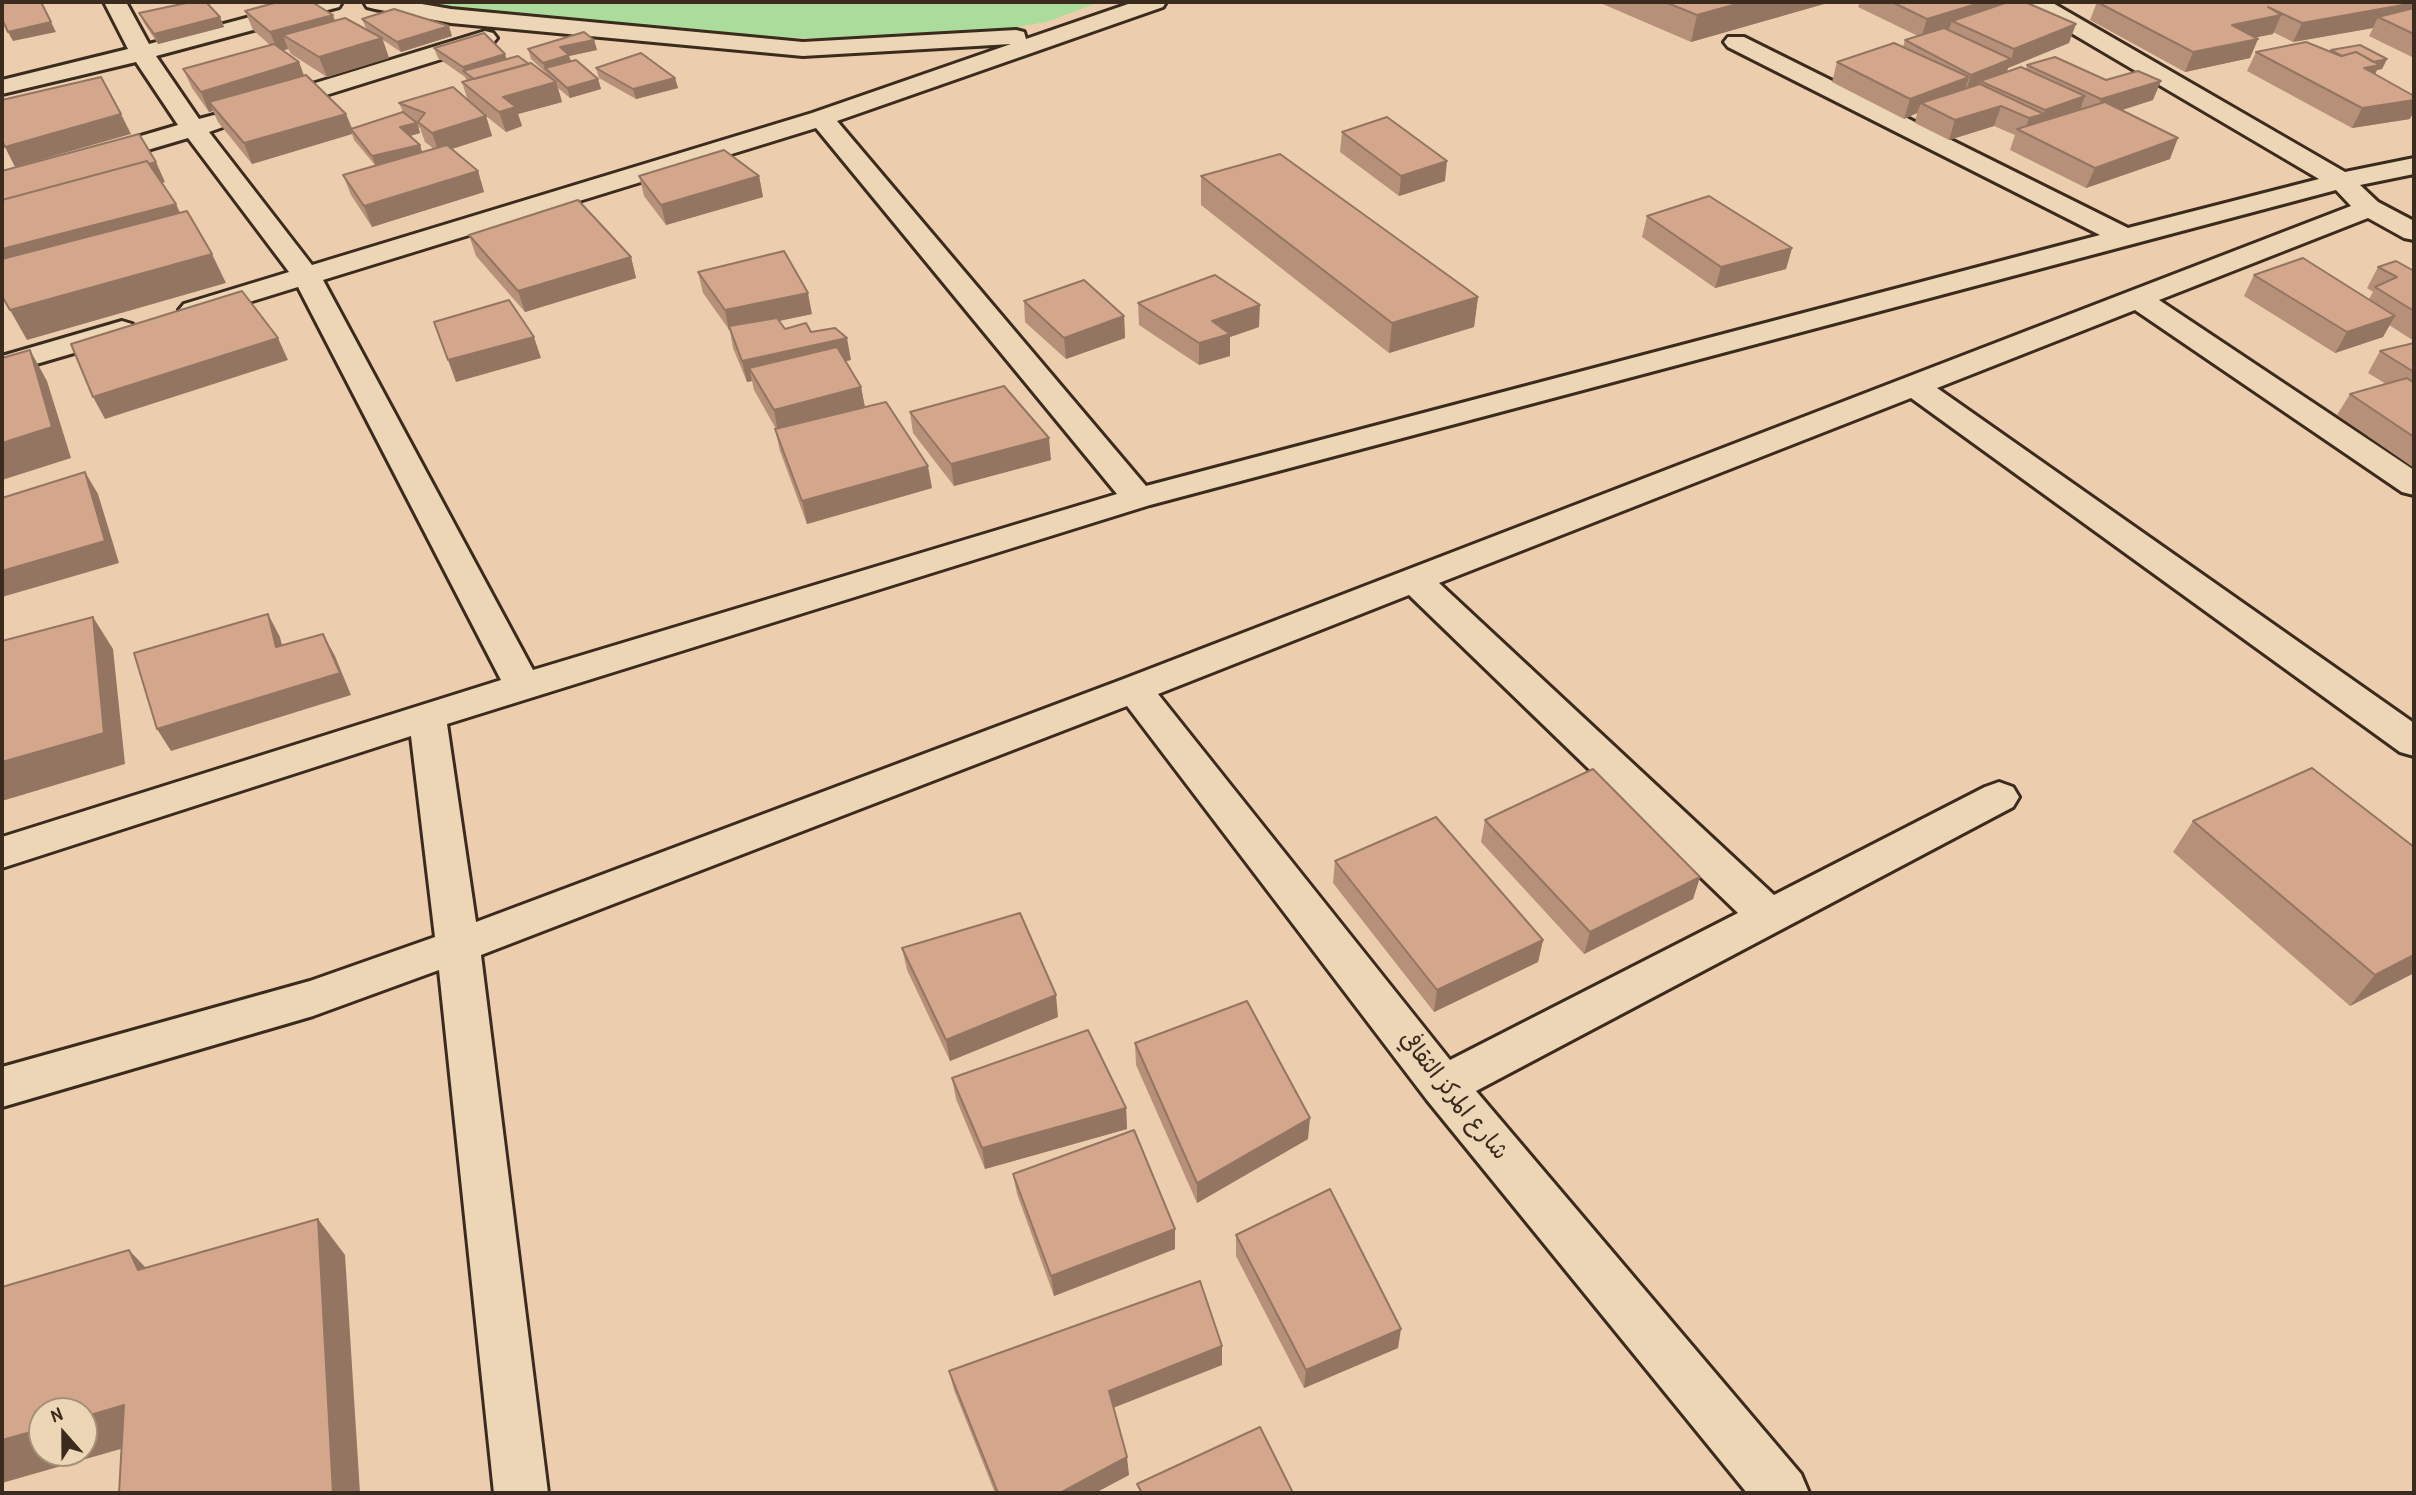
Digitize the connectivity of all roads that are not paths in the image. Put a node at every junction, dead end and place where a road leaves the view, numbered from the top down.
1 (116, 2) edge
2 (331, 2) edge
3 (374, 2) edge
4 (1155, 2) edge
5 (2035, 2) edge
6 (532, 24) junction
7 (1063, 35) junction
8 (1736, 42) edge
9 (142, 53) junction
10 (2, 87) edge
11 (821, 118) junction
12 (193, 128) junction
13 (2414, 166) edge
14 (2341, 181) junction
15 (2, 185) edge
16 (2369, 208) junction
17 (2414, 232) edge
18 (2125, 237) junction
19 (307, 277) junction
20 (2137, 298) junction
21 (2, 365) edge
22 (1913, 385) junction
23 (2414, 485) edge
24 (1138, 498) junction
25 (1414, 580) junction
26 (523, 686) junction
27 (1134, 689) junction
28 (428, 716) junction
29 (2414, 742) edge
30 (1999, 797) dead end
31 (2, 852) edge
32 (1770, 917) junction
33 (458, 946) junction
34 (1443, 1086) junction
35 (2, 1087) edge
36 (521, 1493) edge
37 (1783, 1493) edge

1 - 9 street
2 - 9 street
3 - 6 street
4 - 7 street
5 - 14 street
6 - 7 street
6 - 12 street
7 - 11 street
8 - 18 street
9 - 10 street
9 - 12 street
11 - 19 street
11 - 24 street
12 - 15 street
12 - 19 street
13 - 14 street
14 - 16 street
14 - 18 street
16 - 17 street
16 - 20 street
18 - 24 street
19 - 21 street
19 - 26 street
20 - 22 street
20 - 23 street
22 - 25 street
22 - 29 street
24 - 26 street
25 - 27 street
25 - 32 street
26 - 28 street
27 - 33 street
27 - 34 street, شارع المركز الثقافي
28 - 31 street
28 - 33 street
30 - 32 street
32 - 34 street
33 - 35 street
33 - 36 street
34 - 37 street, شارع المركز الثقافي

